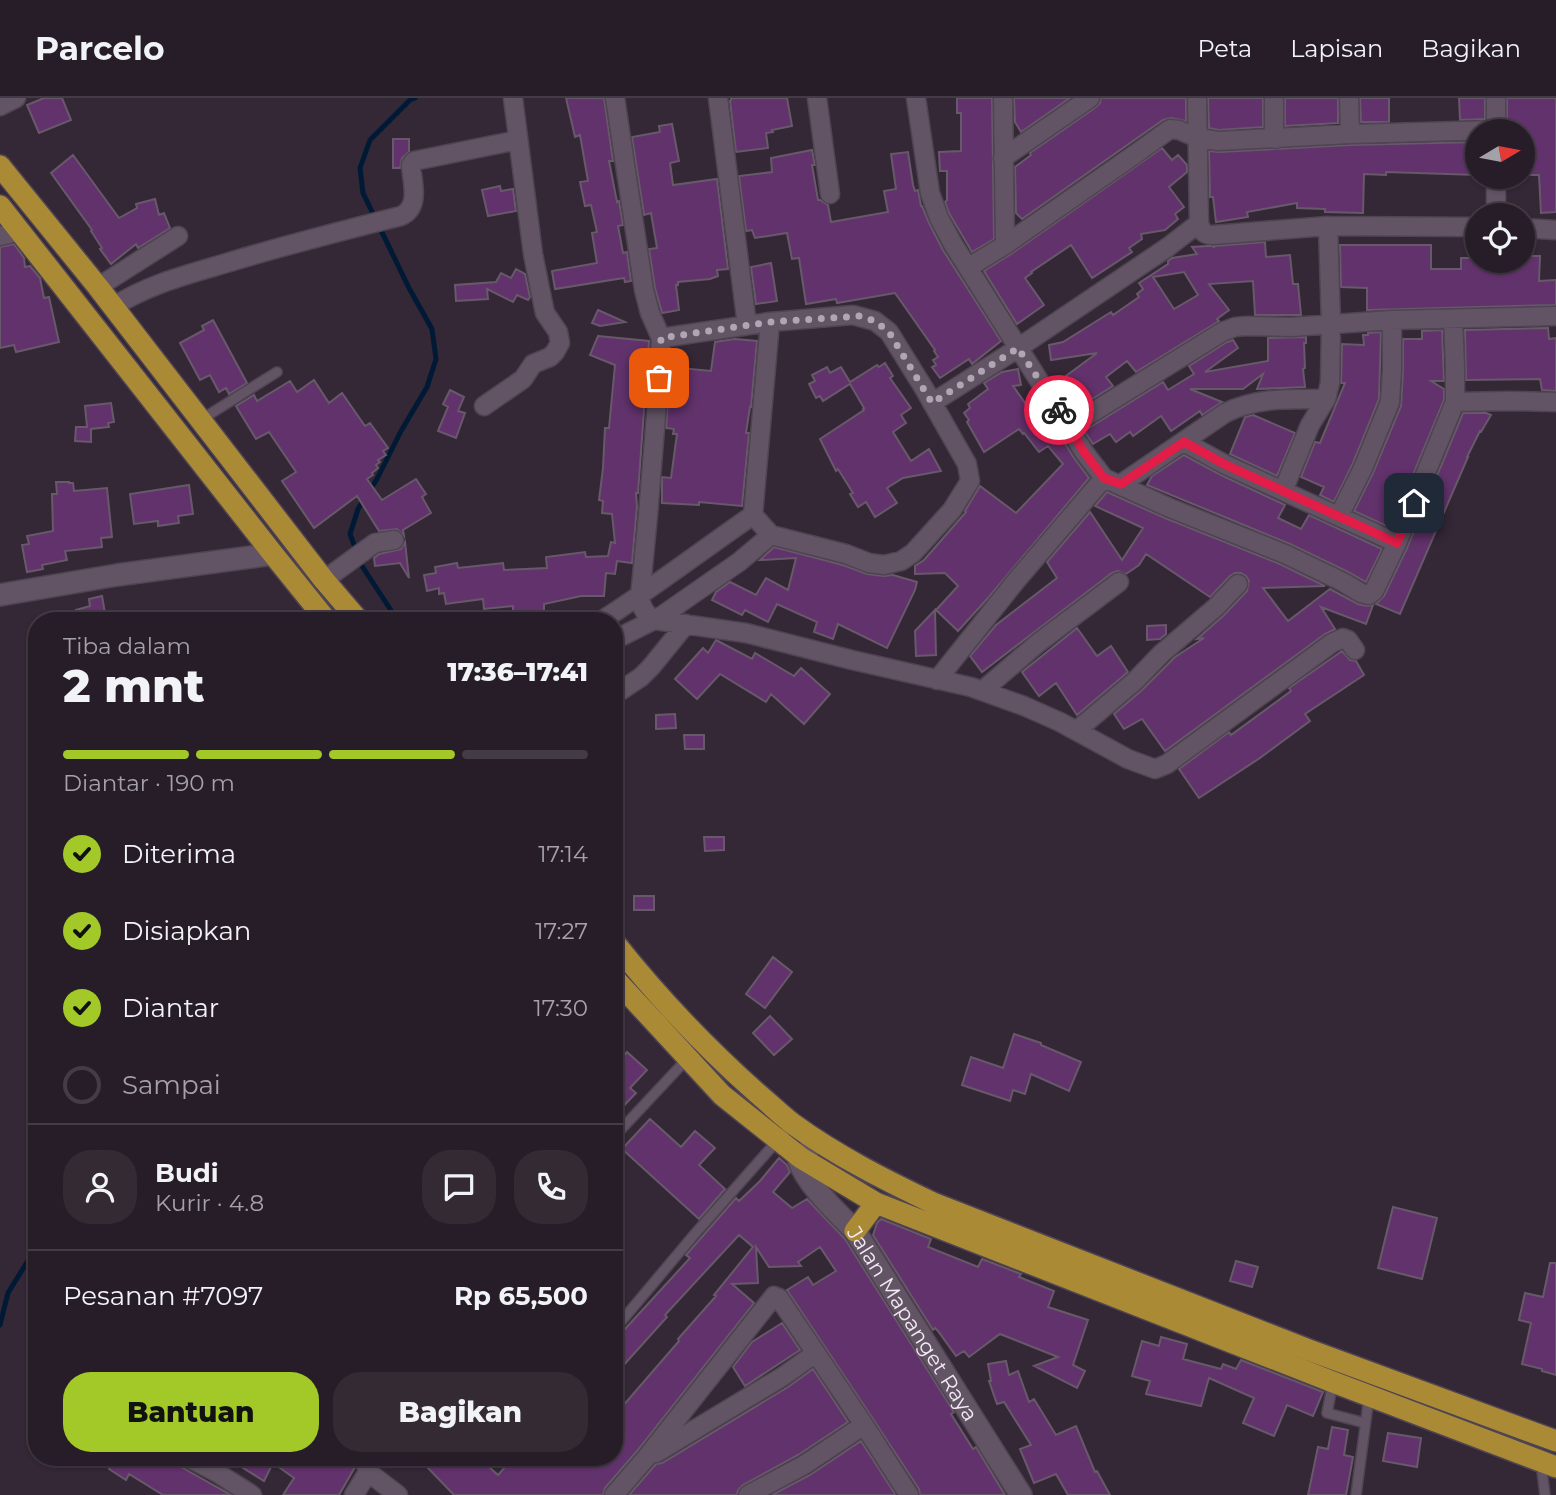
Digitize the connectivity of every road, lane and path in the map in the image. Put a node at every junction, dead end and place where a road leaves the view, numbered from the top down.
1 (16, 98) edge
2 (513, 98) edge
3 (615, 98) edge
4 (718, 98) edge
5 (817, 98) edge
6 (916, 98) edge
7 (1003, 98) edge
8 (1090, 98) edge
9 (1197, 98) edge
10 (1273, 98) edge
11 (1349, 98) edge
12 (1496, 98) edge
13 (0, 106) edge
14 (1496, 119) edge
15 (1465, 132) edge
16 (1350, 134) junction
17 (1198, 138) junction
18 (1276, 139) junction
19 (518, 140) junction
20 (1003, 158) junction
21 (0, 166) edge
22 (830, 194) dead end
23 (0, 206) edge
24 (1199, 223) junction
25 (1328, 226) junction
26 (1465, 227) edge
27 (1535, 229) edge
28 (1556, 230) edge
29 (10, 234) edge
30 (178, 236) dead end
31 (1005, 245) junction
32 (969, 267) junction
33 (98, 287) junction
34 (113, 307) junction
35 (1556, 316) edge
36 (1454, 319) junction
37 (1391, 320) junction
38 (770, 322) junction
39 (1331, 324) junction
40 (747, 326) junction
41 (661, 338) junction
42 (1018, 348) junction
43 (277, 372) dead end
44 (1326, 399) junction
45 (1455, 402) junction
46 (1556, 402) edge
47 (932, 403) junction
48 (484, 406) dead end
49 (201, 420) junction
50 (1069, 427) junction
51 (1184, 442) junction
52 (1112, 481) junction
53 (1283, 491) junction
54 (753, 515) junction
55 (1339, 516) junction
56 (771, 535) junction
57 (394, 540) dead end
58 (1397, 543) junction
59 (273, 554) junction
60 (324, 580) junction
61 (1119, 582) dead end
62 (1238, 584) dead end
63 (0, 595) edge
64 (640, 597) junction
65 (320, 612) edge
66 (351, 612) edge
67 (616, 612) edge
68 (655, 620) junction
69 (686, 624) junction
70 (623, 635) edge
71 (1354, 650) dead end
72 (937, 680) junction
73 (623, 689) edge
74 (982, 691) junction
75 (1076, 731) junction
76 (623, 953) edge
77 (623, 996) edge
78 (687, 1058) junction
79 (792, 1124) junction
80 (623, 1127) edge
81 (777, 1140) junction
82 (818, 1140) junction
83 (800, 1158) junction
84 (876, 1203) junction
85 (855, 1231) junction
86 (623, 1319) edge
87 (816, 1353) junction
88 (1333, 1382) junction
89 (1369, 1396) junction
90 (1365, 1423) junction
91 (864, 1425) junction
92 (1556, 1441) edge
93 (646, 1458) junction
94 (1548, 1464) edge
95 (204, 1466) edge
96 (365, 1466) edge
97 (366, 1466) edge
98 (906, 1494) edge
99 (252, 1495) edge
100 (354, 1495) edge
101 (398, 1495) edge
102 (614, 1495) edge
103 (748, 1495) edge
104 (1021, 1495) edge
105 (1356, 1495) edge
106 (1545, 1495) edge

1 - 13 street
2 - 19 street
3 - 41 street
4 - 40 street
5 - 22 street
6 - 32 street
7 - 20 street
8 - 20 street
9 - 17 street
10 - 18 street
11 - 16 street
12 - 14 street
15 - 16 street
16 - 18 street
17 - 18 street
17 - 24 street
17 - 31 street
19 - 34 street
19 - 48 street
20 - 31 street
21 - 33 highway
23 - 29 highway
24 - 25 street
24 - 42 street
25 - 26 street
25 - 39 street
27 - 28 street
29 - 59 highway
30 - 33 street
31 - 32 street
32 - 42 street
33 - 34 highway
34 - 49 highway
35 - 36 street
36 - 37 street
36 - 45 street
37 - 39 street
37 - 55 street
38 - 40 street
38 - 47 street
38 - 54 street
39 - 44 street
39 - 50 street
40 - 41 street
41 - 64 street
42 - 47 street
42 - 50 street
43 - 49 lane
44 - 51 street
44 - 53 street
45 - 46 street
45 - 58 street
47 - 56 street
49 - 60 highway
50 - 52 street
51 - 52 street
51 - 53 street
52 - 58 street
52 - 72 street
53 - 55 street
54 - 56 street
54 - 64 street
55 - 58 street
56 - 68 street
57 - 60 street
59 - 63 street
59 - 65 highway
60 - 66 highway
61 - 74 street
62 - 75 street
64 - 67 street
64 - 68 street
68 - 69 street
68 - 70 street
69 - 72 street
69 - 73 street
71 - 75 street
72 - 74 street
74 - 75 street
76 - 79 highway
77 - 78 highway
78 - 80 lane
78 - 81 highway
79 - 81 lane
79 - 82 highway
81 - 83 highway
81 - 86 lane
82 - 83 street
82 - 92 highway
83 - 84 highway
83 - 85 street, Jalan Mapanget Raya
84 - 85 highway
84 - 88 highway
85 - 104 street, Jalan Mapanget Raya
87 - 91 street
87 - 93 street
87 - 93 street
88 - 89 highway
88 - 90 lane
89 - 90 lane
89 - 94 highway
90 - 105 lane
91 - 98 street
91 - 103 street
93 - 102 street
94 - 106 lane
95 - 99 street
96 - 100 street
97 - 101 street

